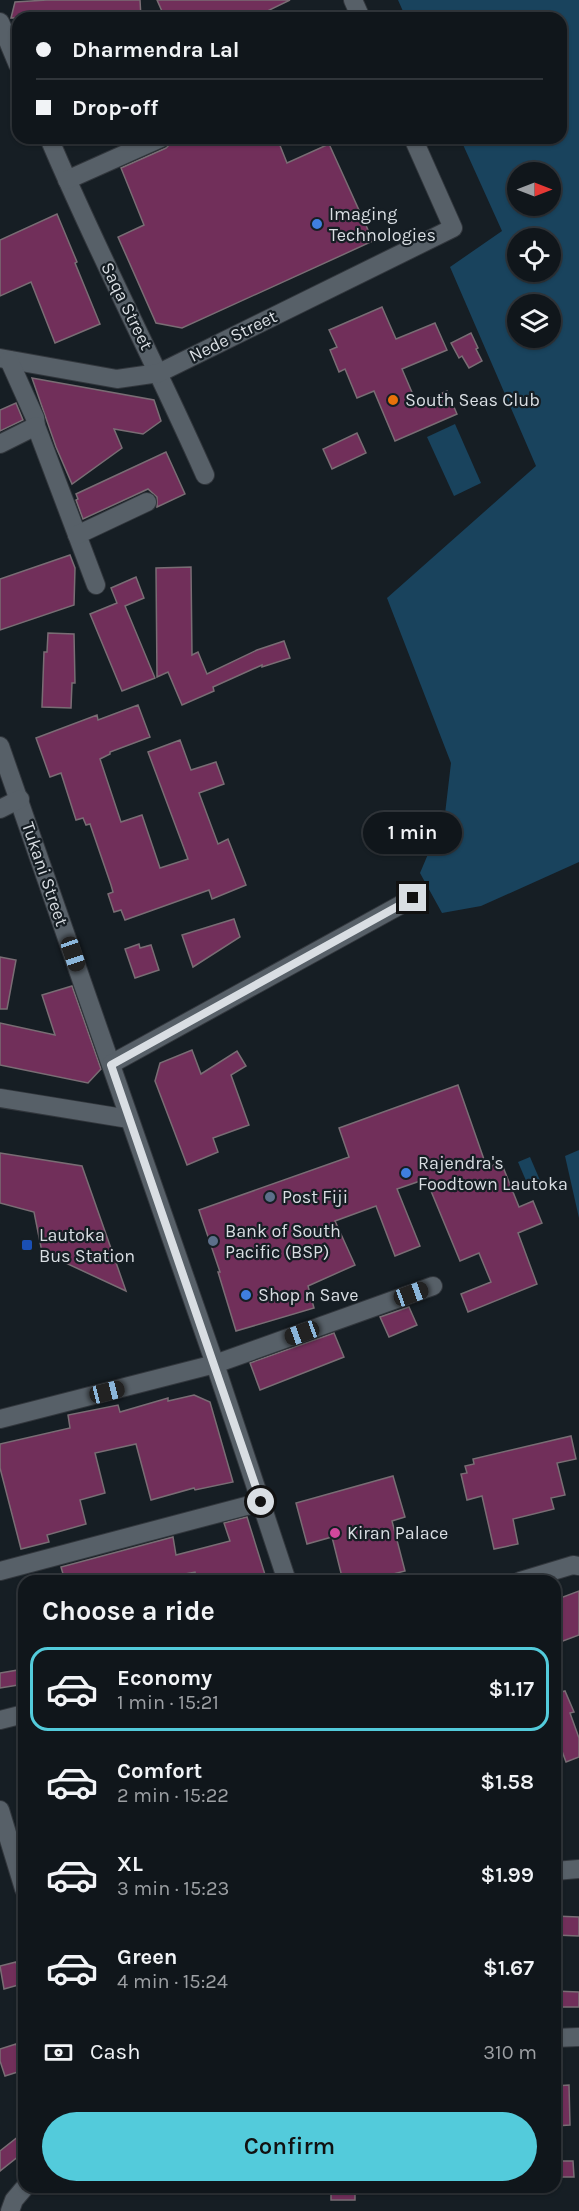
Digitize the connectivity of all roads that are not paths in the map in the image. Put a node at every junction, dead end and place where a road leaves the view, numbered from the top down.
1 (0, 22) edge
2 (12, 51) edge
3 (52, 144) edge
4 (148, 144) edge
5 (416, 144) edge
6 (67, 180) junction
7 (4, 359) edge
8 (159, 373) junction
9 (36, 426) junction
10 (0, 444) edge
11 (205, 475) dead end
12 (147, 502) dead end
13 (77, 535) junction
14 (96, 585) dead end
15 (0, 746) edge
16 (20, 800) junction
17 (0, 809) edge
18 (413, 898) dead end
19 (111, 1065) junction
20 (0, 1098) edge
21 (129, 1119) junction
22 (433, 1286) dead end
23 (215, 1364) junction
24 (0, 1419) edge
25 (261, 1502) junction
26 (579, 1566) edge
27 (0, 1571) edge
28 (284, 1575) edge
29 (540, 1575) edge
30 (18, 1716) edge
31 (0, 1720) edge
32 (0, 1810) edge
33 (18, 1869) edge
34 (579, 1869) edge
35 (561, 1870) edge
36 (579, 2037) edge
37 (561, 2038) edge
38 (20, 2193) edge
39 (10, 2211) edge

1 - 2 street
3 - 6 street, Saqa Street
4 - 6 street
5 - 8 street, Nede Street
6 - 8 street, Saqa Street
7 - 8 street, Nede Street
7 - 9 street
8 - 11 street, Saqa Street
9 - 10 street
9 - 13 street
12 - 13 street
13 - 14 street
15 - 16 street, Tukani Street
16 - 17 street
16 - 19 street, Tukani Street
18 - 19 street
19 - 21 street, Tukani Street
20 - 21 street
21 - 23 street, Tukani Street
22 - 23 street
23 - 24 street
23 - 25 street, Tukani Street
25 - 27 street
25 - 28 street, Tukani Street
26 - 29 street
30 - 31 street
32 - 33 street
34 - 35 street
36 - 37 street
38 - 39 street

